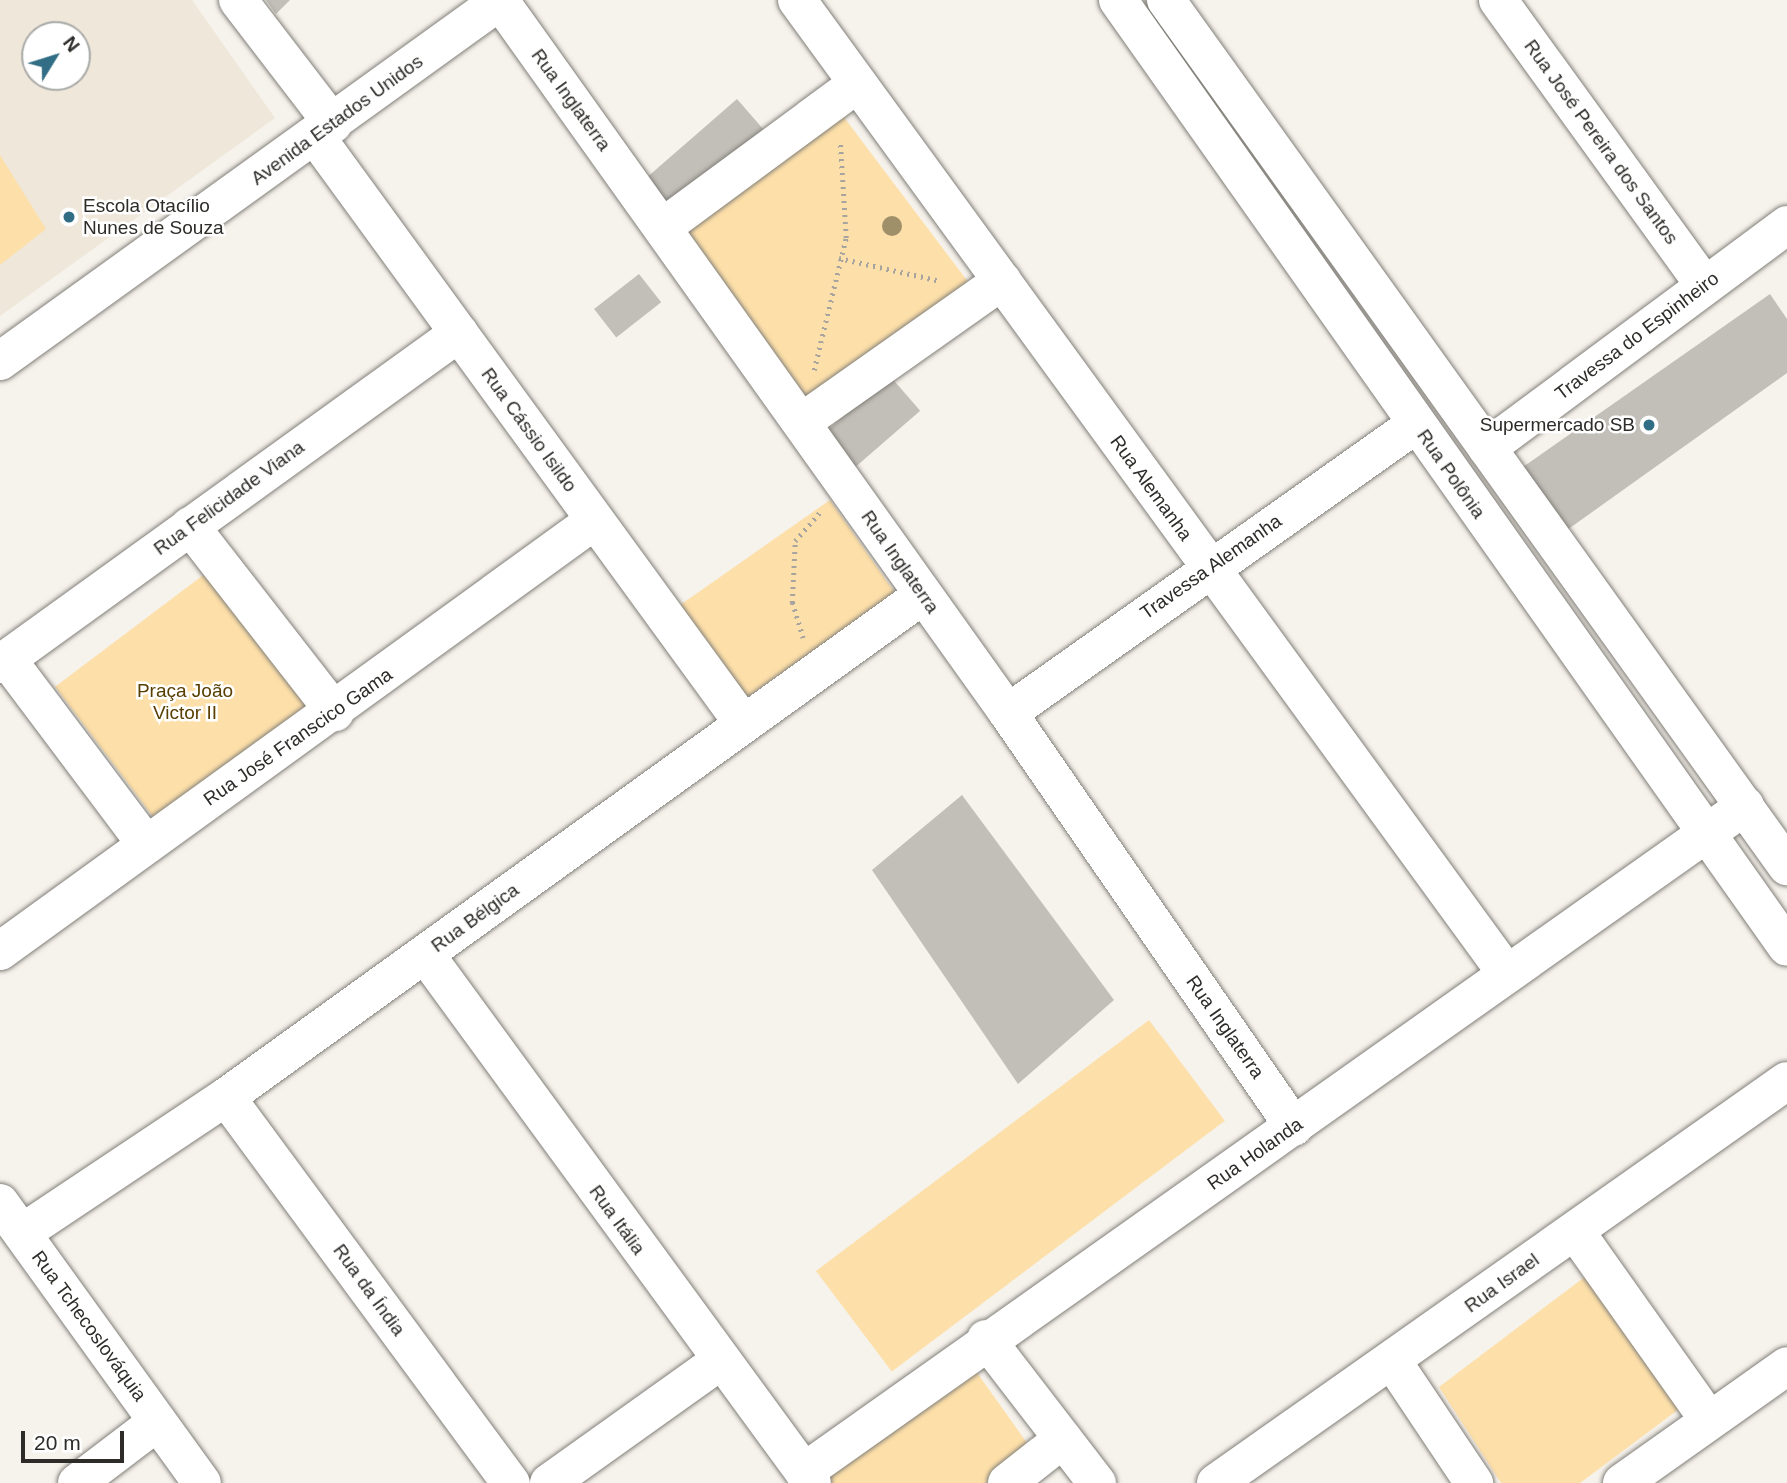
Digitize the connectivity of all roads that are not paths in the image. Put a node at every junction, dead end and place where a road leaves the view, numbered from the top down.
1 (238, 0) edge
2 (796, 0) edge
3 (1118, 0) edge
4 (1166, 0) edge
5 (1498, 0) edge
6 (501, 1) edge
7 (845, 93) junction
8 (325, 131) junction
9 (1787, 225) edge
10 (663, 227) junction
11 (1002, 281) junction
12 (1704, 285) junction
13 (459, 333) junction
14 (0, 361) edge
15 (802, 422) junction
16 (1416, 424) junction
17 (1487, 448) junction
18 (594, 521) junction
19 (190, 526) junction
20 (1208, 567) junction
21 (923, 595) junction
22 (3, 661) edge
23 (335, 712) junction
24 (1008, 713) junction
25 (743, 723) junction
26 (1745, 806) junction
27 (1705, 836) junction
28 (146, 844) junction
29 (1787, 866) edge
30 (1787, 947) edge
31 (0, 951) edge
32 (425, 954) junction
33 (1507, 974) junction
34 (1787, 1080) edge
35 (226, 1097) junction
36 (1294, 1127) junction
37 (0, 1203) edge
38 (1574, 1231) junction
39 (22, 1233) junction
40 (986, 1339) junction
41 (720, 1361) junction
42 (1393, 1362) junction
43 (1787, 1366) edge
44 (1709, 1420) junction
45 (157, 1422) junction
46 (1063, 1439) junction
47 (808, 1478) edge
48 (77, 1483) edge
49 (202, 1483) edge
50 (511, 1483) edge
51 (549, 1483) edge
52 (1007, 1483) edge
53 (1097, 1483) edge
54 (1216, 1483) edge
55 (1475, 1483) edge
56 (1622, 1483) edge

1 - 8 street, Rua Cássio Isildo
2 - 7 street, Rua Alemanha
3 - 16 street, Rua Polônia
4 - 17 street
5 - 12 street, Rua José Pereira dos Santos
6 - 8 street, Avenida Estados Unidos
6 - 10 street, Rua Inglaterra
7 - 10 street
7 - 11 street, Rua Alemanha
8 - 13 street, Rua Cássio Isildo
8 - 14 street, Avenida Estados Unidos
9 - 12 street, Travessa do Espinheiro
10 - 15 street, Rua Inglaterra
11 - 15 street
11 - 20 street, Rua Alemanha
12 - 17 street, Travessa do Espinheiro
13 - 18 street, Rua Cássio Isildo
13 - 19 street, Rua Felicidade Viana
15 - 21 street, Rua Inglaterra
16 - 20 street, Travessa Alemanha
16 - 27 street, Rua Polônia
17 - 26 street
18 - 23 street, Rua José Franscico Gama
18 - 25 street, Rua Cássio Isildo
19 - 22 street, Rua Felicidade Viana
19 - 23 street
20 - 24 street, Travessa Alemanha
20 - 33 street, Rua Alemanha
21 - 24 street, Rua Inglaterra
21 - 25 street, Rua Bélgica
22 - 28 street
23 - 28 street, Rua José Franscico Gama
24 - 36 street, Rua Inglaterra
25 - 32 street, Rua Bélgica
26 - 27 street, Rua Holanda
26 - 29 street
27 - 30 street, Rua Polônia
27 - 33 street, Rua Holanda
28 - 31 street, Rua José Franscico Gama
32 - 35 street, Rua Bélgica
32 - 41 street, Rua Itália
33 - 36 street, Rua Holanda
34 - 38 street, Rua Israel
35 - 39 street, Rua Bélgica
35 - 50 street, Rua da Índia
36 - 40 street, Rua Holanda
37 - 39 street, Rua Tchecoslováquia
38 - 42 street, Rua Israel
38 - 44 street
39 - 45 street, Rua Tchecoslováquia
40 - 46 street
40 - 47 street, Rua Holanda
41 - 47 street, Rua Itália
41 - 51 street
42 - 54 street, Rua Israel
42 - 55 street
43 - 44 street
44 - 56 street
45 - 48 street
45 - 49 street, Rua Tchecoslováquia
46 - 52 street
46 - 53 street

